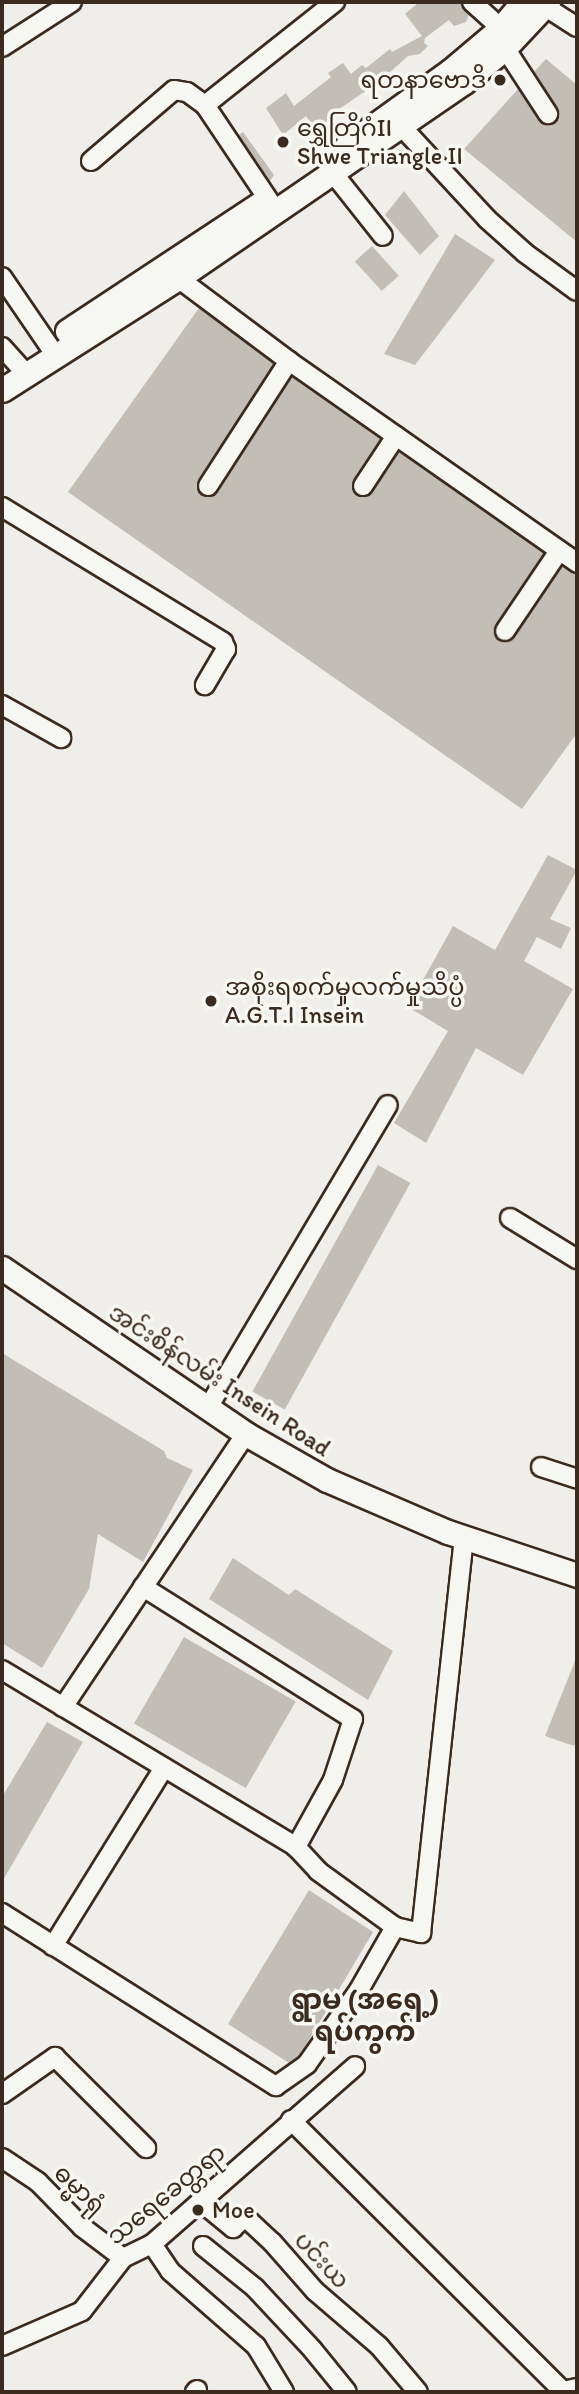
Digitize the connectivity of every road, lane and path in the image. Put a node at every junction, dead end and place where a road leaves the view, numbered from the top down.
1 (72, 2) edge
2 (335, 2) edge
3 (472, 2) edge
4 (538, 3) edge
5 (577, 27) edge
6 (503, 38) junction
7 (2, 47) edge
8 (205, 105) junction
9 (548, 114) dead end
10 (401, 126) junction
11 (91, 161) dead end
12 (333, 173) junction
13 (273, 205) junction
14 (383, 236) dead end
15 (172, 271) junction
16 (2, 276) edge
17 (577, 291) edge
18 (51, 351) junction
19 (289, 361) junction
20 (12, 364) edge
21 (2, 390) edge
22 (396, 436) junction
23 (208, 486) dead end
24 (363, 486) dead end
25 (2, 507) edge
26 (559, 551) junction
27 (577, 563) edge
28 (505, 631) dead end
29 (205, 685) dead end
30 (2, 705) edge
31 (61, 738) dead end
32 (388, 1105) dead end
33 (510, 1218) dead end
34 (577, 1259) edge
35 (2, 1268) edge
36 (208, 1406) junction
37 (246, 1434) junction
38 (541, 1467) dead end
39 (577, 1479) edge
40 (464, 1537) junction
41 (577, 1575) edge
42 (143, 1587) junction
43 (2, 1671) edge
44 (63, 1707) junction
45 (164, 1768) junction
46 (296, 1847) junction
47 (2, 1913) edge
48 (395, 1927) junction
49 (53, 1946) junction
50 (355, 2066) dead end
51 (2, 2094) edge
52 (291, 2120) junction
53 (146, 2148) dead end
54 (2, 2158) edge
55 (200, 2201) junction
56 (152, 2244) junction
57 (203, 2246) dead end
58 (123, 2258) junction
59 (2, 2346) edge
60 (577, 2388) edge
61 (284, 2392) edge
62 (347, 2392) edge
63 (418, 2392) edge

1 - 7 street
2 - 8 street
3 - 6 street
4 - 5 street
4 - 6 main road
6 - 9 street
6 - 10 main road
6 - 13 main road
8 - 11 street
8 - 13 street
10 - 12 main road
10 - 17 street
12 - 13 main road
12 - 14 street
13 - 15 main road
15 - 18 main road
15 - 19 street
16 - 18 street
18 - 20 main road
19 - 22 street
19 - 23 street
20 - 21 main road
22 - 24 street
22 - 26 street
25 - 29 street
26 - 27 street
26 - 28 street
30 - 31 street
32 - 36 street
33 - 34 street
35 - 36 main road, အင်းစိန်လမ်း Insein Road
36 - 37 main road, အင်းစိန်လမ်း Insein Road
37 - 40 main road, အင်းစိန်လမ်း Insein Road
37 - 42 street
38 - 39 street
40 - 41 main road, အင်းစိန်လမ်း Insein Road
40 - 48 street
42 - 44 street
42 - 46 street
43 - 44 street
44 - 45 street
45 - 46 street
45 - 49 street
46 - 48 street
47 - 49 street
48 - 49 street
50 - 52 street, သရေခေတ္တရာ
51 - 53 street
52 - 55 street, သရေခေတ္တရာ
52 - 60 street
54 - 58 street, ဓမ္မာရုံ
55 - 56 street, သရေခေတ္တရာ
55 - 63 street, ပင်းယ
56 - 58 street, သရေခေတ္တရာ
56 - 61 street
57 - 62 street
58 - 59 street, သရေခေတ္တရာ

